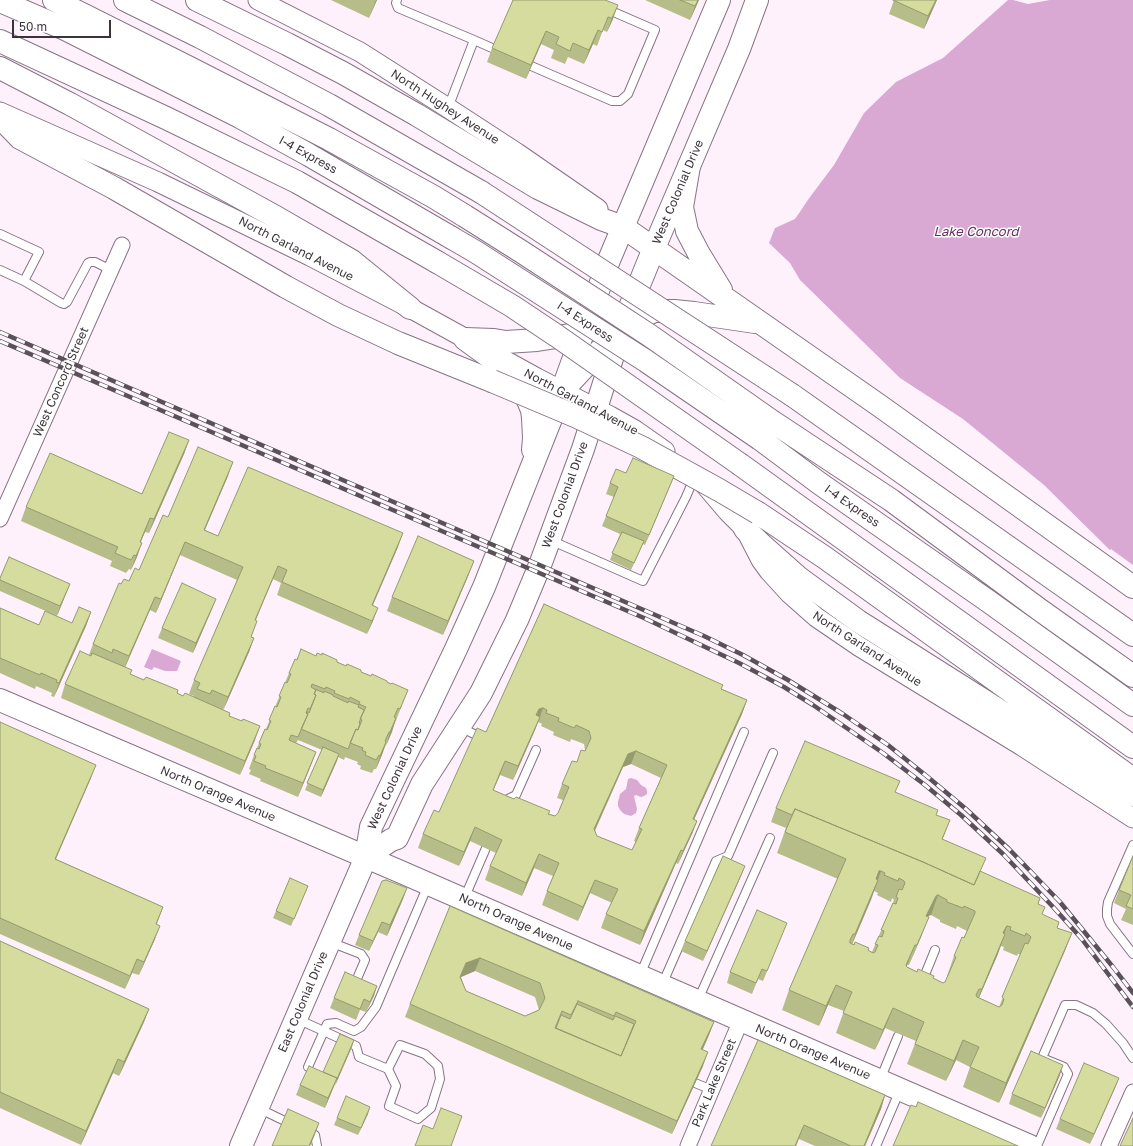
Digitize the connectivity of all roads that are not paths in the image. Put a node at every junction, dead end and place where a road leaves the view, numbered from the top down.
1 (0, 0) edge
2 (54, 0) edge
3 (125, 0) edge
4 (197, 0) edge
5 (258, 0) edge
6 (397, 0) edge
7 (586, 0) edge
8 (719, 0) edge
9 (757, 0) edge
10 (472, 40) junction
11 (0, 41) edge
12 (0, 68) edge
13 (448, 108) junction
14 (0, 112) edge
15 (0, 117) edge
16 (689, 166) junction
17 (623, 227) junction
18 (0, 234) edge
19 (122, 245) dead end
20 (654, 248) junction
21 (0, 270) edge
22 (111, 270) junction
23 (24, 281) junction
24 (728, 299) junction
25 (410, 308) junction
26 (625, 320) junction
27 (760, 322) junction
28 (583, 333) junction
29 (465, 339) junction
30 (562, 391) junction
31 (597, 409) junction
32 (696, 475) junction
33 (526, 483) junction
34 (0, 519) edge
35 (751, 521) junction
36 (549, 539) junction
37 (1133, 587) edge
38 (1133, 635) edge
39 (1133, 676) edge
40 (0, 700) edge
41 (1133, 705) edge
42 (460, 726) junction
43 (744, 732) dead end
44 (484, 739) edge
45 (1133, 747) edge
46 (536, 750) dead end
47 (772, 754) dead end
48 (524, 756) edge
49 (532, 759) junction
50 (1133, 779) edge
51 (1133, 795) edge
52 (502, 809) edge
53 (1133, 818) edge
54 (770, 838) dead end
55 (1133, 845) edge
56 (486, 848) dead end
57 (366, 857) junction
58 (428, 884) junction
59 (464, 900) junction
60 (329, 942) junction
61 (936, 950) dead end
62 (1133, 954) edge
63 (639, 976) junction
64 (356, 981) edge
65 (662, 986) junction
66 (918, 990) edge
67 (698, 1001) junction
68 (296, 1019) junction
69 (741, 1020) junction
70 (324, 1031) junction
71 (898, 1036) dead end
72 (1133, 1058) edge
73 (308, 1067) edge
74 (388, 1069) junction
75 (880, 1081) junction
76 (695, 1083) edge
77 (712, 1090) junction
78 (900, 1090) junction
79 (1133, 1092) edge
80 (257, 1108) junction
81 (241, 1146) edge
82 (317, 1146) edge
83 (688, 1146) edge
84 (876, 1146) edge
85 (1030, 1146) edge
86 (1037, 1146) edge
87 (1109, 1146) edge

1 - 41 main road, I-4 Express, bridge
2 - 39 main road, I-4 Express, bridge
3 - 38 main road, bridge
4 - 17 main road
5 - 13 street, North Hughey Avenue
6 - 10 lane
7 - 10 lane
8 - 17 main road, West Colonial Drive
9 - 16 main road, West Colonial Drive
10 - 13 lane
11 - 45 main road, bridge
12 - 25 main road
13 - 17 street, North Hughey Avenue
14 - 25 street, North Garland Avenue
15 - 35 main road, bridge
16 - 20 main road, West Colonial Drive
16 - 24 main road
17 - 20 main road
17 - 28 main road, West Colonial Drive
18 - 23 lane
19 - 22 street, West Concord Street
20 - 24 main road
20 - 26 main road, West Colonial Drive
21 - 23 lane
22 - 23 lane
22 - 34 street, West Concord Street
24 - 27 main road
25 - 29 street, North Garland Avenue
26 - 27 main road
26 - 28 main road
26 - 30 main road
26 - 31 main road, West Colonial Drive
27 - 37 main road
28 - 29 main road
28 - 30 main road, West Colonial Drive
29 - 30 street, North Garland Avenue
29 - 33 main road
30 - 31 street, North Garland Avenue
30 - 33 main road, West Colonial Drive
31 - 32 street, North Garland Avenue
31 - 36 main road, West Colonial Drive
32 - 35 street, North Garland Avenue
32 - 36 lane
33 - 57 main road, West Colonial Drive
35 - 50 main road
35 - 51 main road
35 - 53 street, North Garland Avenue
36 - 42 main road, West Colonial Drive
40 - 57 main road, North Orange Avenue
42 - 44 lane
42 - 57 main road, West Colonial Drive
43 - 63 lane
46 - 49 lane
47 - 65 lane
48 - 49 lane
49 - 52 lane
54 - 67 lane
55 - 62 lane
56 - 59 lane
57 - 58 main road, North Orange Avenue
57 - 60 main road, East Colonial Drive
58 - 59 main road, North Orange Avenue
58 - 70 lane
59 - 63 main road, North Orange Avenue
60 - 64 lane
60 - 68 main road, East Colonial Drive
61 - 66 lane
63 - 65 main road, North Orange Avenue
65 - 67 main road, North Orange Avenue
67 - 69 main road, North Orange Avenue
68 - 70 lane
68 - 80 main road, East Colonial Drive
69 - 75 main road, North Orange Avenue
69 - 77 street, Park Lake Street
70 - 73 lane
70 - 74 lane
71 - 75 lane
72 - 86 lane
74 - 74 lane
75 - 78 main road, North Orange Avenue
76 - 77 lane
77 - 83 street, Park Lake Street
78 - 84 lane
78 - 85 main road, North Orange Avenue
79 - 87 street
80 - 81 main road, East Colonial Drive
80 - 82 lane

